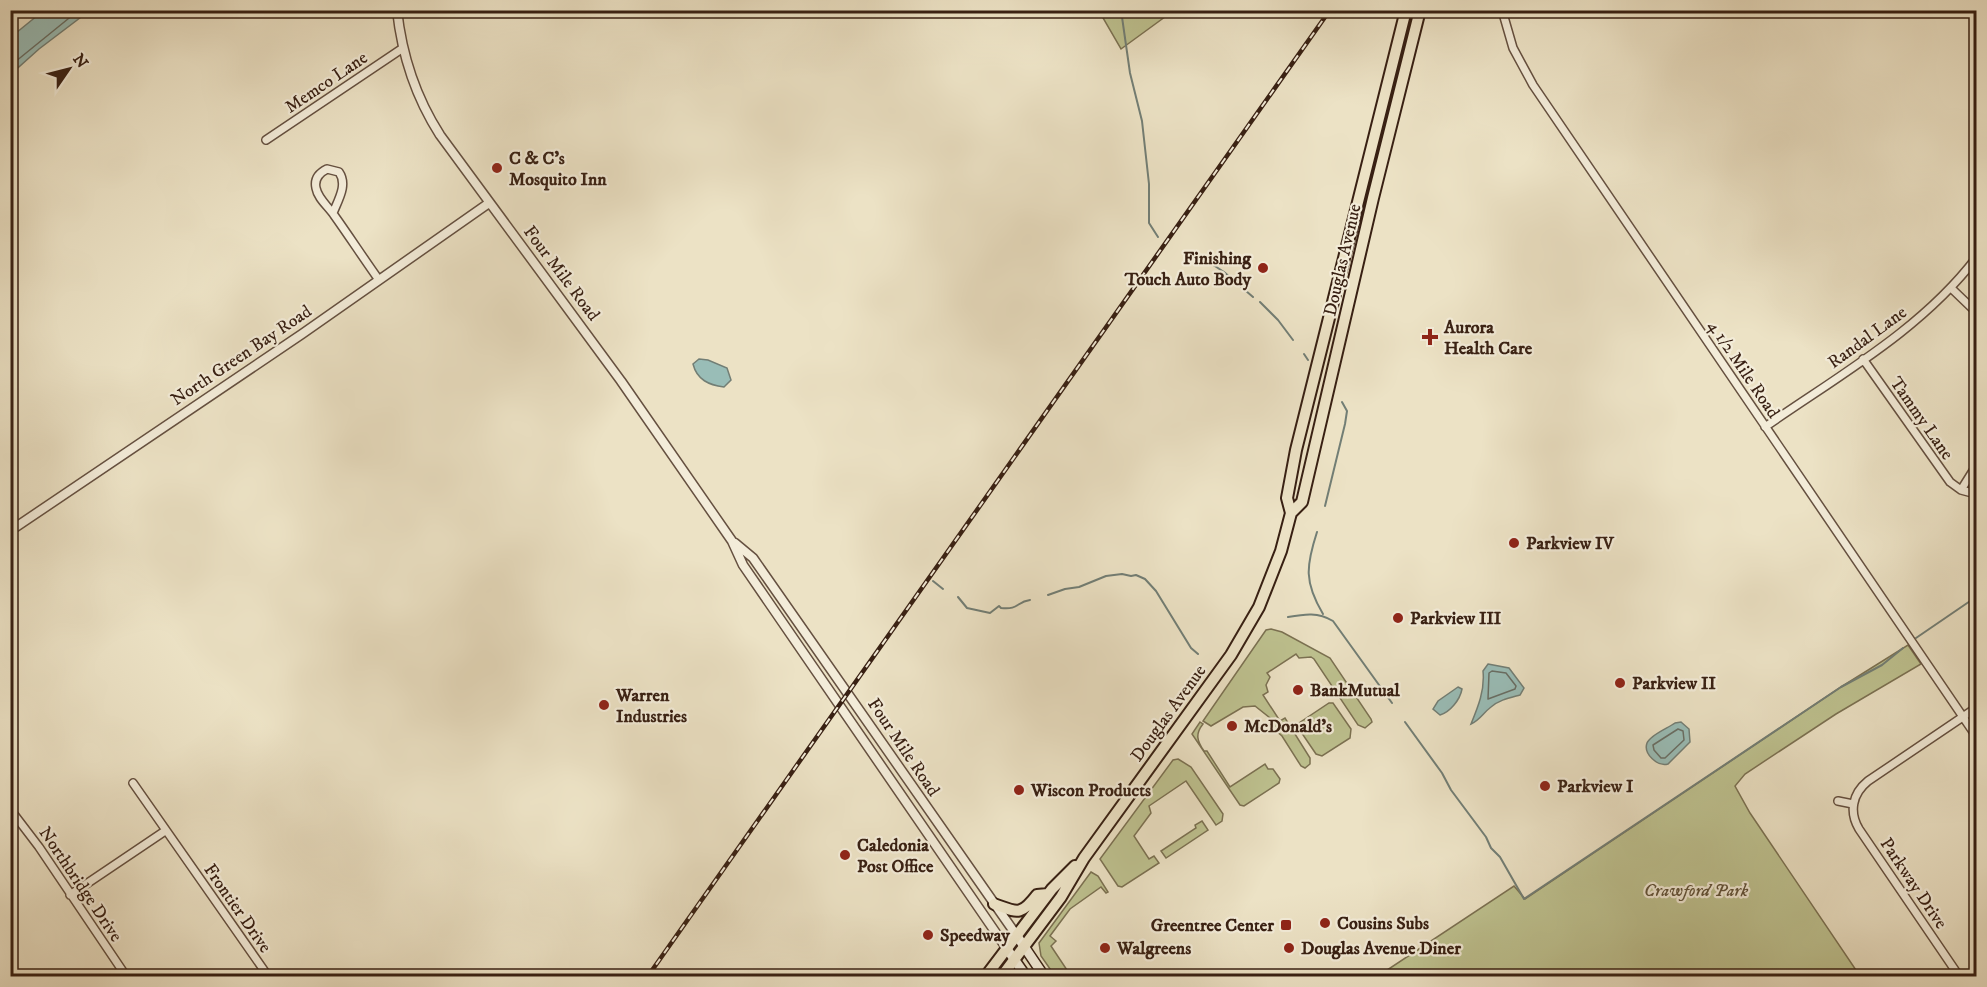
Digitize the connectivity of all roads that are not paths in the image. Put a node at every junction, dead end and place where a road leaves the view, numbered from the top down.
1 (397, 10) edge
2 (1406, 10) edge
3 (1420, 10) edge
4 (1502, 10) edge
5 (403, 48) junction
6 (266, 140) dead end
7 (489, 203) junction
8 (333, 213) junction
9 (1977, 258) edge
10 (379, 280) junction
11 (1951, 288) junction
12 (1977, 312) edge
13 (1863, 359) junction
14 (1765, 427) junction
15 (1977, 466) edge
16 (1961, 490) junction
17 (1977, 494) edge
18 (1291, 513) junction
19 (10, 531) edge
20 (732, 541) junction
21 (1977, 708) edge
22 (1963, 717) junction
23 (1977, 736) edge
24 (133, 783) dead end
25 (1838, 801) dead end
26 (1853, 804) junction
27 (10, 809) edge
28 (165, 831) junction
29 (1084, 858) junction
30 (1048, 894) junction
31 (70, 895) junction
32 (994, 904) junction
33 (1017, 936) junction
34 (1024, 947) junction
35 (1007, 949) junction
36 (1015, 960) junction
37 (126, 976) edge
38 (268, 976) edge
39 (986, 976) edge
40 (1002, 976) edge
41 (1026, 976) edge
42 (1044, 976) edge
43 (1959, 976) edge

1 - 5 street, Four Mile Road
2 - 18 main road, Douglas Avenue
3 - 18 main road, Douglas Avenue
4 - 14 street, 4 1/2 Mile Road
5 - 6 street, Memco Lane
5 - 7 street, Four Mile Road
7 - 10 street, North Green Bay Road
7 - 20 street, Four Mile Road
8 - 8 street
8 - 10 street
9 - 11 street, Randal Lane
10 - 19 street, North Green Bay Road
11 - 12 street
11 - 13 street, Randal Lane
13 - 14 street, Randal Lane
13 - 16 street, Tammy Lane
14 - 22 street, 4 1/2 Mile Road
15 - 16 street, Tammy Lane
16 - 17 street
18 - 29 main road, Douglas Avenue
20 - 32 street, Four Mile Road
20 - 35 street, Four Mile Road
21 - 22 street
22 - 23 street, 4 1/2 Mile Road
22 - 26 street
24 - 28 street
25 - 26 street
26 - 43 street, Parkway Drive
27 - 31 street, Northbridge Drive
28 - 31 street
28 - 38 street, Frontier Drive
29 - 30 main road, Douglas Avenue
29 - 34 main road, Douglas Avenue
30 - 32 main road
30 - 33 main road, Douglas Avenue
31 - 37 street, Northbridge Drive
32 - 33 street, Four Mile Road
33 - 34 main road, Four Mile Road
33 - 35 main road, Douglas Avenue
34 - 36 main road, Douglas Avenue
34 - 42 main road, Four Mile Road
35 - 36 main road, Four Mile Road
35 - 39 main road, Douglas Avenue
36 - 40 main road, Douglas Avenue
36 - 41 main road, Four Mile Road

